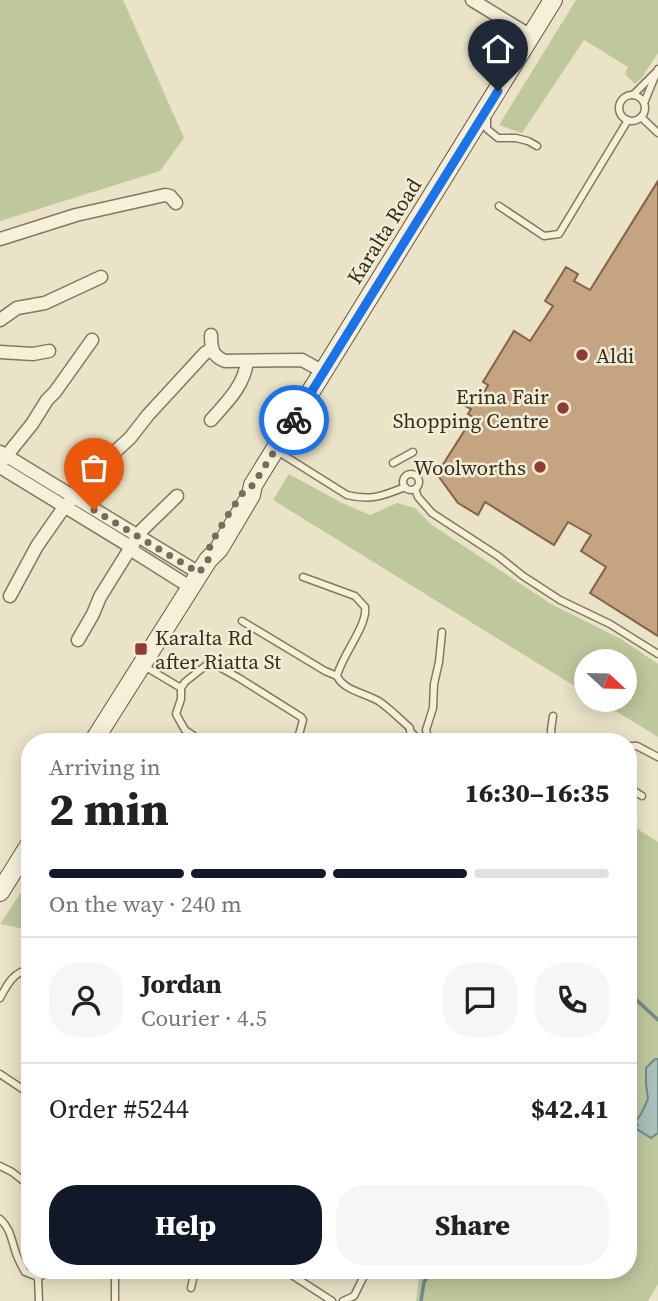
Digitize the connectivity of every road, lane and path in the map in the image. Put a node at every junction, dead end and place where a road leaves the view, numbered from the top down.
1 (472, 0) edge
2 (554, 0) edge
3 (531, 36) junction
4 (657, 70) edge
5 (633, 95) junction
6 (644, 103) junction
7 (486, 110) junction
8 (641, 117) junction
9 (628, 120) junction
10 (658, 133) edge
11 (537, 146) dead end
12 (176, 203) dead end
13 (499, 206) dead end
14 (0, 239) edge
15 (101, 277) dead end
16 (0, 320) edge
17 (211, 335) dead end
18 (92, 340) dead end
19 (212, 349) junction
20 (49, 351) dead end
21 (0, 352) edge
22 (247, 361) junction
23 (324, 372) junction
24 (211, 420) dead end
25 (276, 450) junction
26 (414, 452) dead end
27 (2, 460) edge
28 (393, 463) dead end
29 (405, 487) junction
30 (415, 489) junction
31 (177, 496) dead end
32 (69, 502) junction
33 (134, 542) junction
34 (199, 573) junction
35 (303, 576) dead end
36 (10, 596) dead end
37 (242, 621) dead end
38 (442, 632) dead end
39 (78, 640) dead end
40 (658, 654) edge
41 (142, 664) junction
42 (337, 676) junction
43 (181, 688) junction
44 (554, 716) dead end
45 (410, 728) junction
46 (426, 730) junction
47 (100, 733) edge
48 (189, 733) edge
49 (299, 733) edge
50 (414, 733) edge
51 (426, 733) edge
52 (551, 733) edge
53 (637, 746) edge
54 (658, 757) edge
55 (637, 793) edge
56 (642, 796) dead end
57 (21, 859) edge
58 (0, 892) edge
59 (21, 972) edge
60 (0, 998) edge
61 (0, 1074) edge
62 (21, 1088) edge
63 (0, 1166) edge
64 (21, 1179) edge
65 (0, 1219) edge
66 (21, 1264) edge
67 (38, 1279) edge
68 (115, 1279) edge
69 (193, 1279) edge
70 (298, 1279) edge
71 (362, 1279) edge
72 (191, 1288) dead end
73 (39, 1301) edge
74 (115, 1301) edge
75 (331, 1301) edge
76 (343, 1301) edge

1 - 3 street
2 - 3 street, Karalta Road
3 - 7 street, Karalta Road
4 - 5 lane
4 - 6 lane
5 - 6 lane
5 - 9 lane
6 - 8 lane
7 - 11 lane
7 - 23 street, Karalta Road
8 - 9 lane
8 - 10 lane
9 - 13 lane
12 - 14 street
15 - 16 street
17 - 19 street
18 - 27 street
19 - 22 street
19 - 32 street
20 - 21 street
22 - 23 street
22 - 24 street
23 - 25 street, Karalta Road
25 - 29 lane
25 - 34 street, Karalta Road
26 - 28 lane
27 - 32 street
29 - 30 lane
29 - 30 lane
30 - 40 lane
31 - 33 street
32 - 33 street
32 - 36 street
33 - 34 street
33 - 39 street
34 - 41 street, Karalta Road
35 - 42 lane
37 - 42 lane
38 - 46 lane
41 - 43 lane
41 - 47 street, Karalta Road
42 - 45 lane
43 - 48 lane
43 - 49 lane
44 - 52 lane
45 - 46 lane
45 - 50 lane
46 - 51 lane
53 - 54 lane
55 - 56 lane
57 - 58 street
59 - 60 lane
61 - 62 lane
63 - 64 lane
65 - 66 lane
67 - 73 lane
68 - 74 lane
69 - 72 lane
70 - 75 lane
71 - 76 lane

